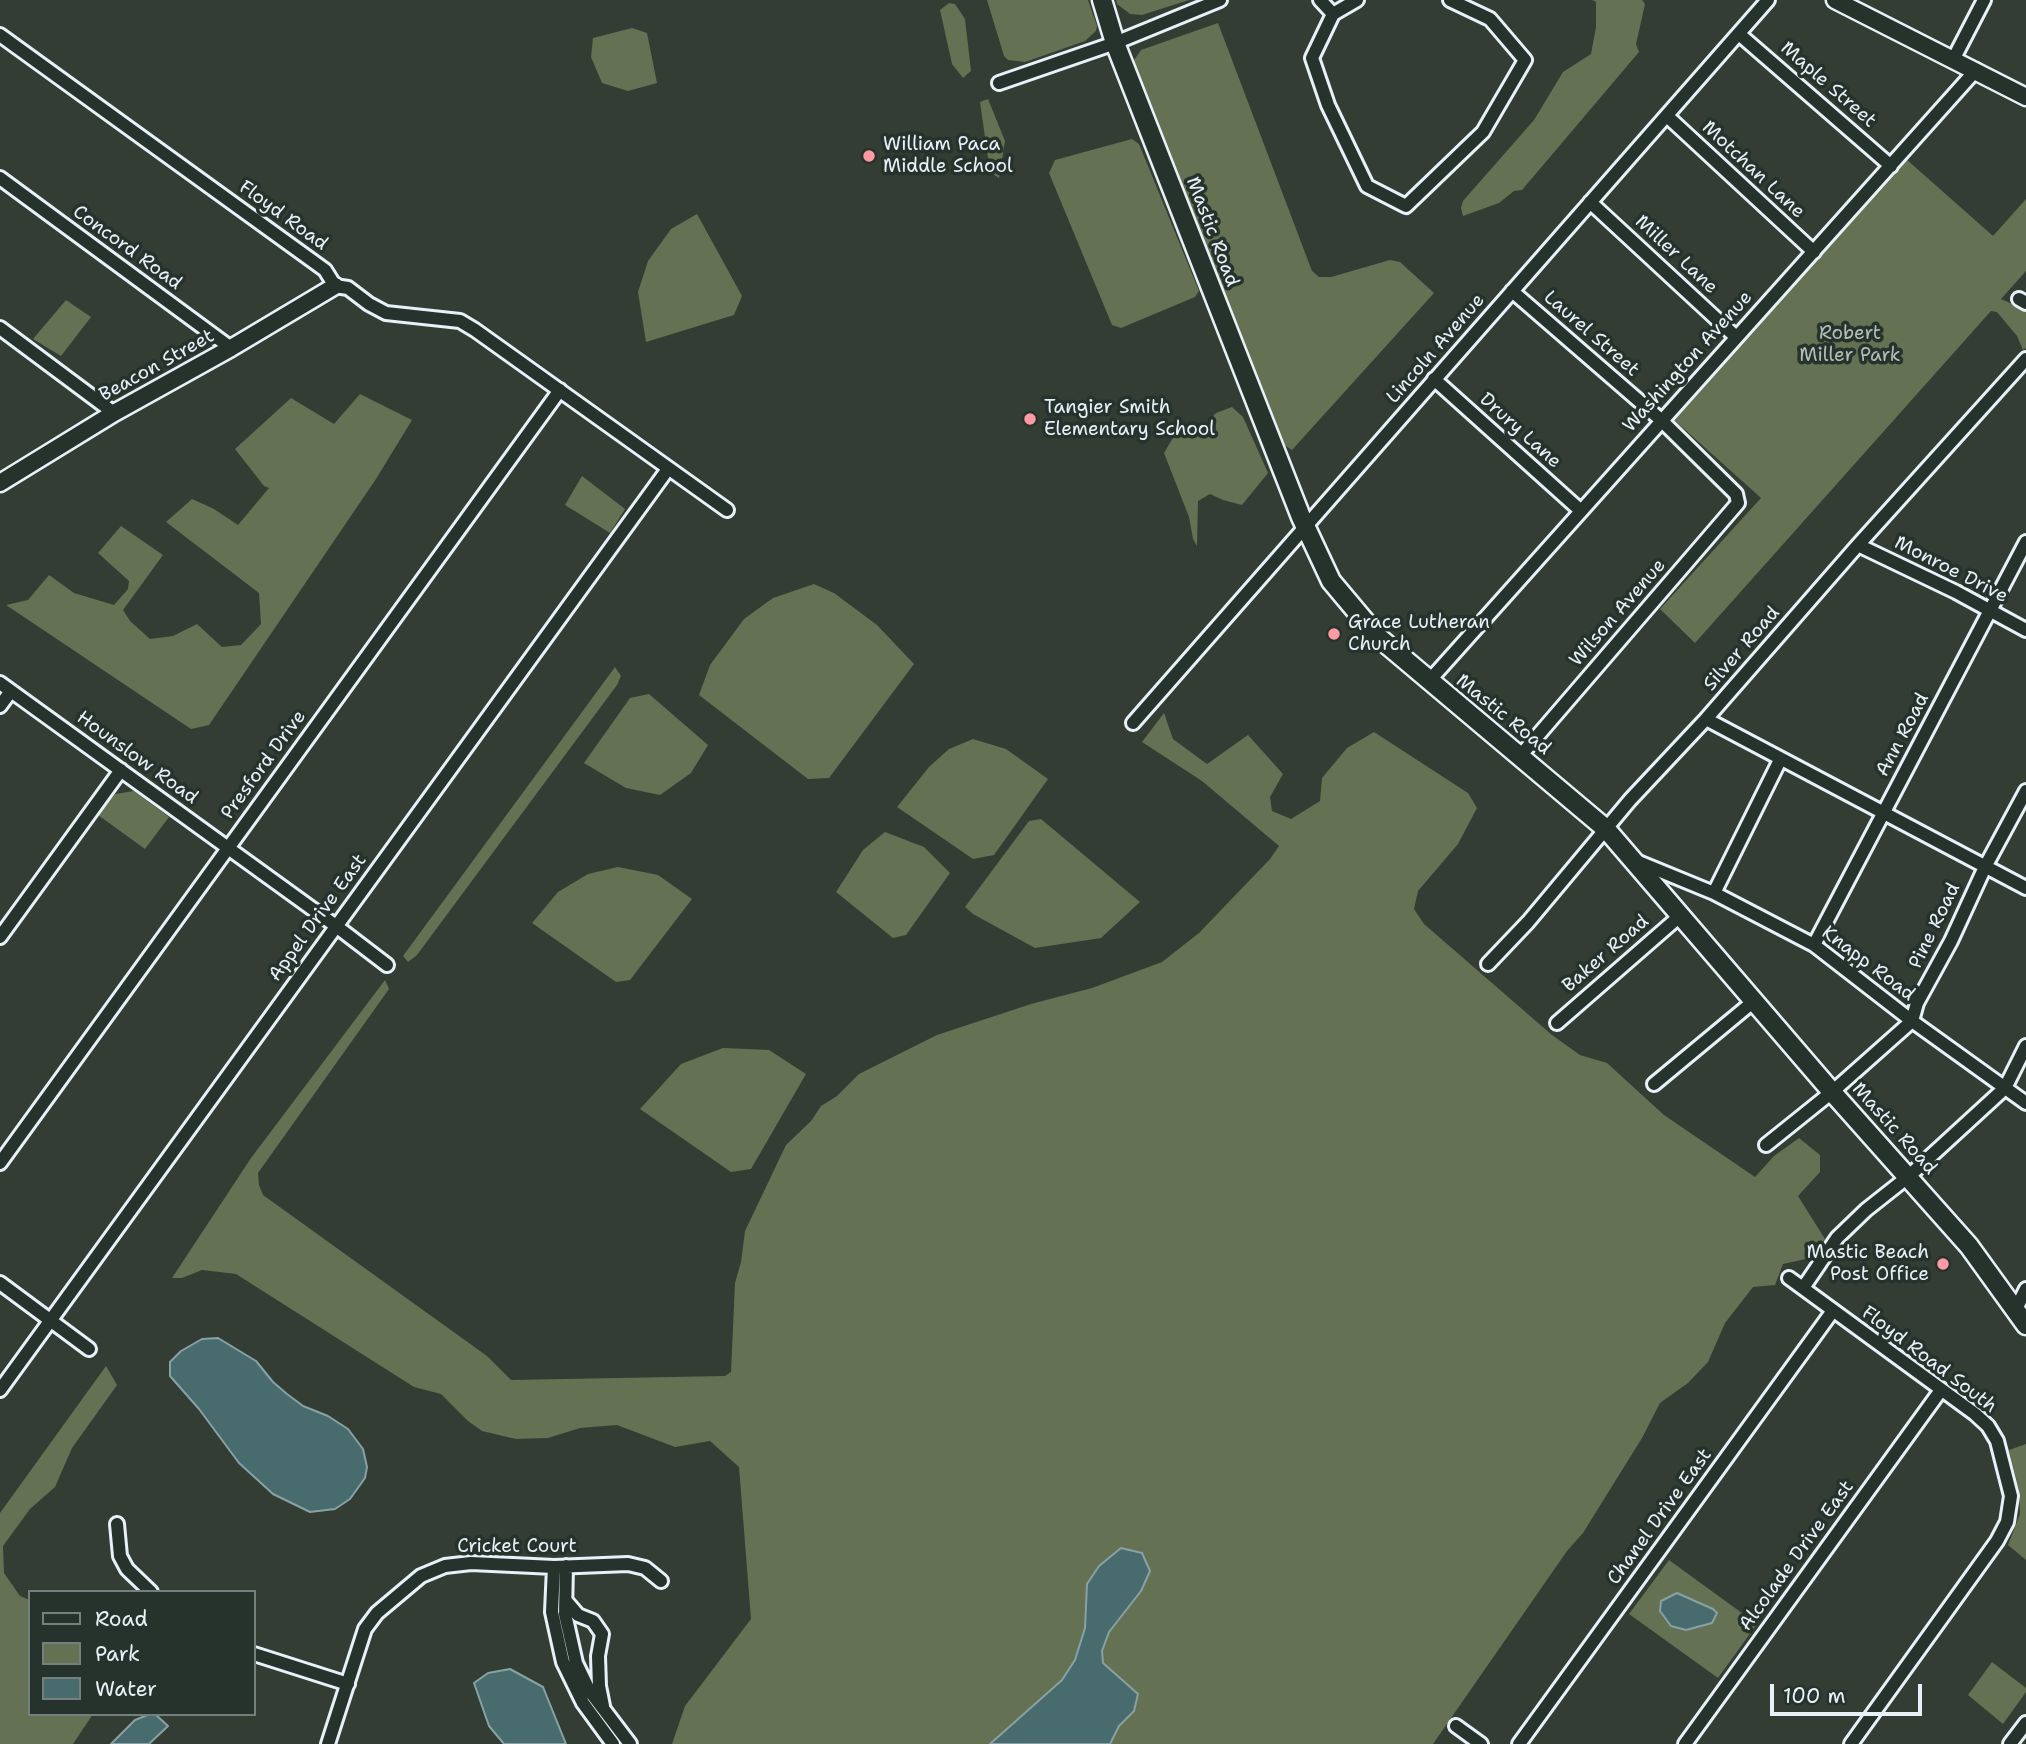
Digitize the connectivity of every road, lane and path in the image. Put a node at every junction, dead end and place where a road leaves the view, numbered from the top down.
1 (1102, 0) edge
2 (1220, 0) edge
3 (1320, 0) edge
4 (1357, 0) edge
5 (1450, 0) edge
6 (1768, 0) edge
7 (1835, 0) edge
8 (1984, 0) edge
9 (1333, 14) junction
10 (1739, 34) junction
11 (0, 35) edge
12 (1115, 43) junction
13 (1954, 58) junction
14 (1976, 71) junction
15 (999, 83) dead end
16 (2026, 97) edge
17 (1667, 116) junction
18 (1891, 166) junction
19 (0, 178) edge
20 (1590, 202) junction
21 (1814, 252) junction
22 (335, 286) junction
23 (1512, 291) junction
24 (0, 328) edge
25 (1736, 337) junction
26 (231, 348) junction
27 (2026, 359) edge
28 (1434, 379) junction
29 (560, 390) junction
30 (114, 413) junction
31 (1661, 421) junction
32 (668, 470) junction
33 (0, 484) edge
34 (1736, 494) joint
35 (727, 510) dead end
36 (1581, 511) junction
37 (1305, 526) junction
38 (2026, 542) edge
39 (1858, 545) junction
40 (1990, 610) junction
41 (2026, 630) edge
42 (1429, 681) junction
43 (5, 687) edge
44 (0, 706) edge
45 (1706, 719) junction
46 (1133, 723) dead end
47 (1521, 755) junction
48 (1780, 760) junction
49 (121, 771) junction
50 (2026, 791) edge
51 (1884, 812) junction
52 (1606, 829) junction
53 (229, 848) junction
54 (1635, 861) junction
55 (1985, 867) junction
56 (2026, 888) edge
57 (1714, 893) junction
58 (1681, 915) junction
59 (336, 926) junction
60 (0, 937) edge
61 (1814, 945) junction
62 (1488, 964) dead end
63 (387, 965) dead end
64 (1754, 1001) junction
65 (1912, 1021) junction
66 (1557, 1023) dead end
67 (2026, 1046) edge
68 (1654, 1084) dead end
69 (2005, 1088) junction
70 (1832, 1092) junction
71 (2026, 1103) edge
72 (1766, 1145) dead end
73 (0, 1163) edge
74 (1909, 1176) junction
75 (1789, 1278) dead end
76 (0, 1283) edge
77 (1803, 1288) junction
78 (2026, 1289) edge
79 (2016, 1309) junction
80 (1832, 1312) junction
81 (50, 1320) junction
82 (2026, 1325) edge
83 (89, 1349) dead end
84 (0, 1390) edge
85 (1941, 1390) junction
86 (117, 1524) dead end
87 (560, 1566) junction
88 (661, 1580) dead end
89 (149, 1590) edge
90 (567, 1621) junction
91 (256, 1655) edge
92 (348, 1684) junction
93 (604, 1709) junction
94 (2026, 1723) edge
95 (1456, 1726) dead end
96 (328, 1744) edge
97 (613, 1744) edge
98 (630, 1744) edge
99 (1481, 1744) edge
100 (1519, 1744) edge
101 (1685, 1744) edge
102 (1851, 1744) edge
103 (2010, 1744) edge

1 - 12 main road, Mastic Road
2 - 12 street
3 - 9 street
4 - 9 street
5 - 9 street
6 - 10 street, Lincoln Avenue
7 - 13 street
8 - 13 street
10 - 17 street, Lincoln Avenue
10 - 18 street, Maple Street
11 - 22 street, Floyd Road
12 - 15 street
12 - 37 main road, Mastic Road
13 - 14 street
14 - 16 street
14 - 18 street, Washington Avenue
17 - 20 street, Lincoln Avenue
17 - 21 street, Motchan Lane
18 - 21 street, Washington Avenue
19 - 26 street, Concord Road
20 - 23 street, Lincoln Avenue
20 - 25 street, Miller Lane
21 - 25 street, Washington Avenue
22 - 26 street, Beacon Street
22 - 29 street, Floyd Road
23 - 28 street, Lincoln Avenue
23 - 31 street, Laurel Street
24 - 30 street
25 - 31 street, Washington Avenue
26 - 30 street, Beacon Street
27 - 39 street, Silver Road
28 - 36 street, Drury Lane
28 - 37 street, Lincoln Avenue
29 - 32 street, Floyd Road
29 - 53 street, Presford Drive
30 - 33 street, Beacon Street
31 - 34 street, Laurel Street
31 - 36 street, Washington Avenue
32 - 35 street, Floyd Road
32 - 59 street, Appel Drive East
34 - 47 street, Wilson Avenue
36 - 42 street, Washington Avenue
37 - 42 main road, Mastic Road
37 - 46 street, Lincoln Avenue
38 - 40 street, Ann Road
39 - 40 street, Monroe Drive
39 - 45 street, Silver Road
40 - 41 street, Monroe Drive
40 - 51 street, Ann Road
42 - 47 main road, Mastic Road
43 - 44 street
43 - 49 street, Hounslow Road
45 - 48 street
45 - 52 street, Silver Road
47 - 52 main road, Mastic Road
48 - 51 street
48 - 57 street
49 - 53 street, Hounslow Road
49 - 60 street
50 - 55 street, Pine Road
51 - 55 street
51 - 61 street, Ann Road
52 - 54 main road, Mastic Road
52 - 62 street, Silver Road
53 - 59 street, Hounslow Road
53 - 73 street, Presford Drive
54 - 57 street, Knapp Road
54 - 58 main road, Mastic Road
55 - 56 street
55 - 65 street, Pine Road
57 - 61 street, Knapp Road
58 - 64 main road, Mastic Road
58 - 66 street, Baker Road
59 - 63 street, Hounslow Road
59 - 81 street, Appel Drive East
61 - 65 street, Knapp Road
64 - 68 street
64 - 70 main road, Mastic Road
65 - 69 street, Knapp Road
65 - 70 street, Pine Road
67 - 69 street
69 - 71 street, Knapp Road
69 - 74 street
70 - 72 street, Pine Road
70 - 74 main road, Mastic Road
74 - 77 street
74 - 79 main road, Mastic Road
75 - 77 street, Floyd Road South
76 - 81 street
77 - 80 street, Floyd Road South
78 - 79 street
79 - 82 main road, Mastic Road
80 - 85 street, Floyd Road South
80 - 100 street, Chanel Drive East
81 - 83 street
81 - 84 street, Appel Drive East
85 - 101 street, Alcolade Drive East
85 - 102 street, Floyd Road South
86 - 89 street
87 - 88 street, Cricket Court
87 - 90 street
87 - 90 street
87 - 92 street, Cricket Court
90 - 93 street
90 - 93 street
90 - 97 street
91 - 92 street
92 - 96 street, Cricket Court
93 - 98 street
94 - 103 street
95 - 99 street

